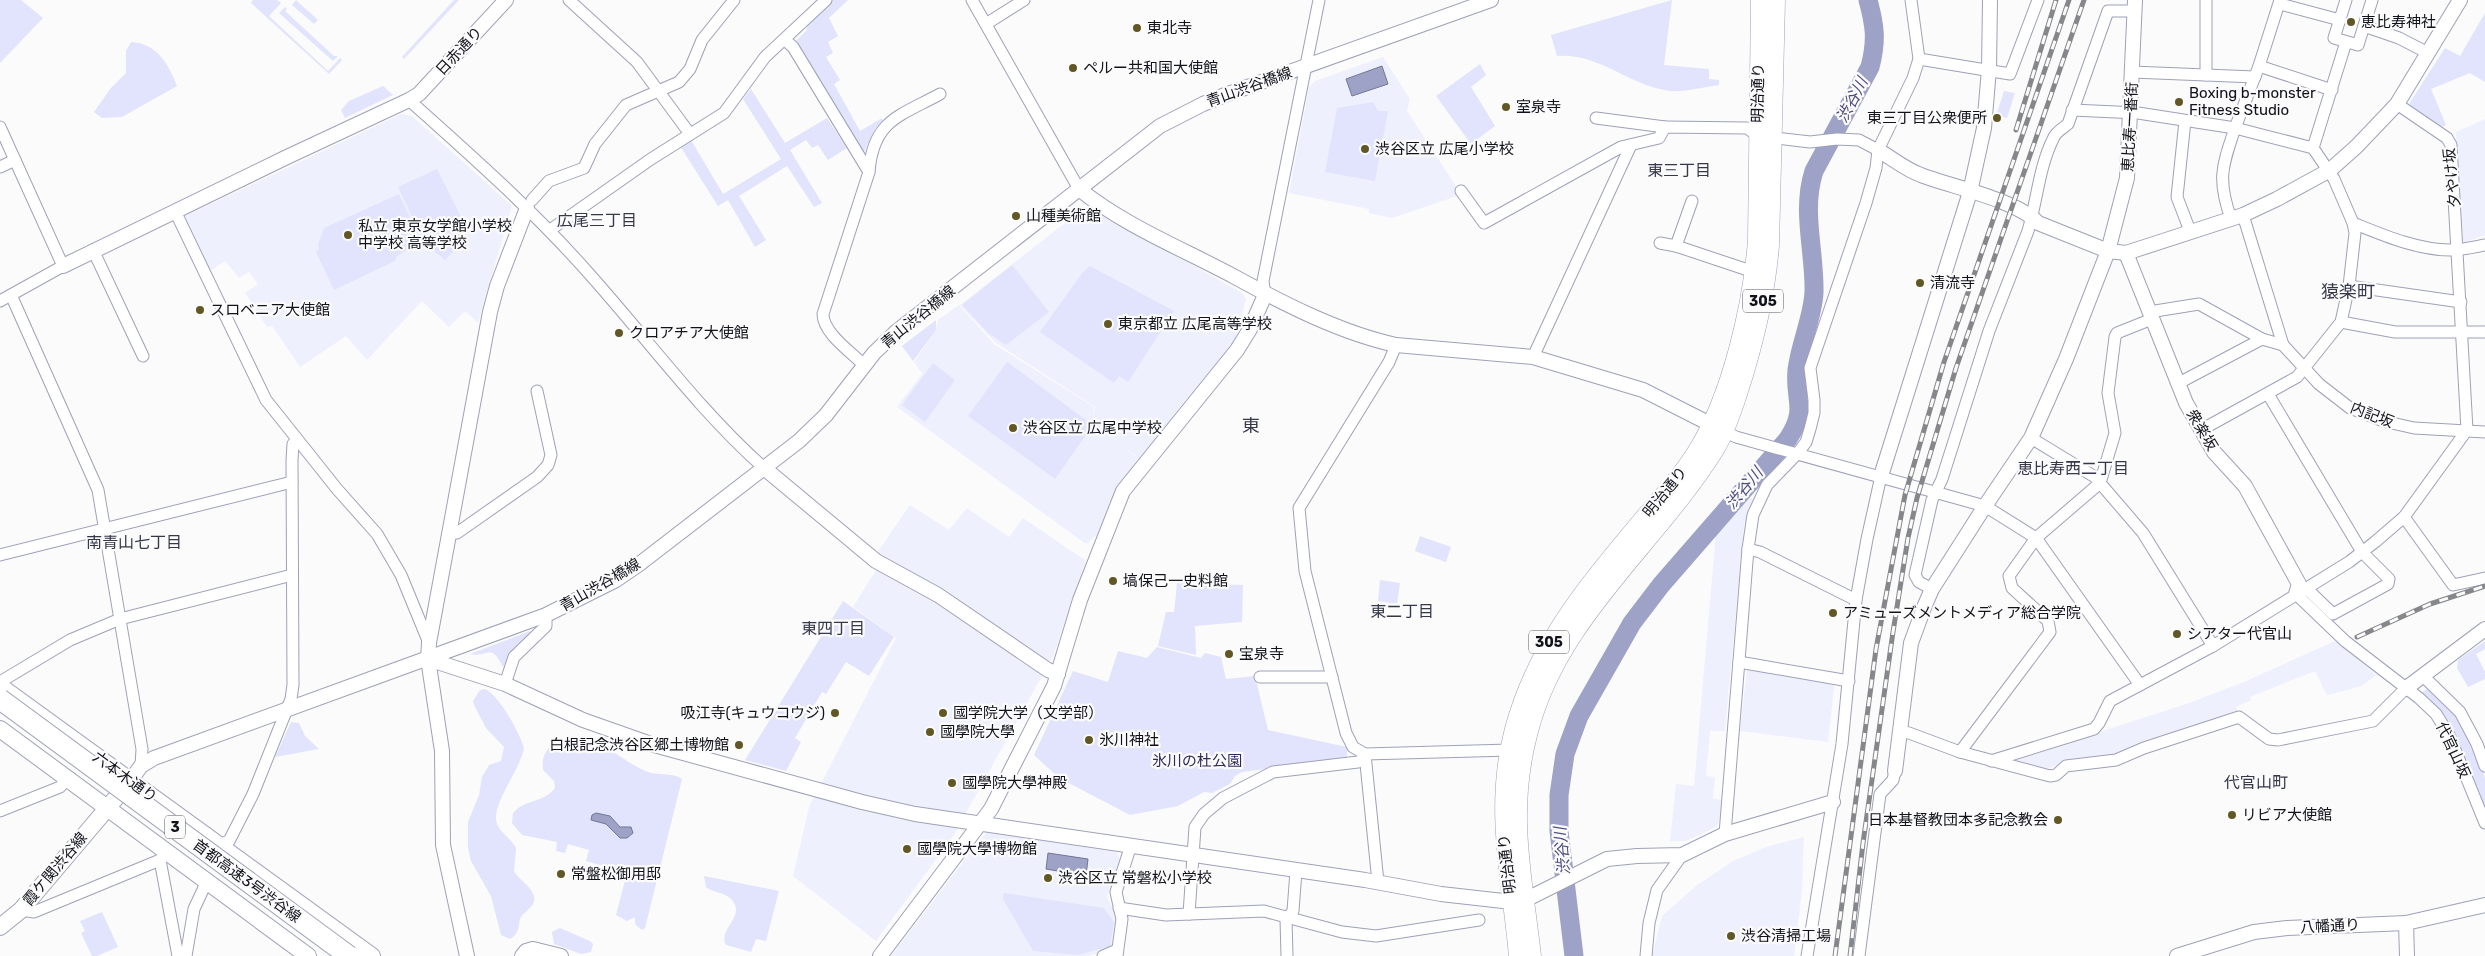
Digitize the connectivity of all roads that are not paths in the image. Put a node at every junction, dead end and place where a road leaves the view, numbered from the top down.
1 (506, 0) edge
2 (569, 0) edge
3 (734, 0) edge
4 (826, 0) edge
5 (972, 0) edge
6 (1024, 0) edge
7 (1319, 0) edge
8 (1491, 0) edge
9 (1760, 0) edge
10 (1776, 0) edge
11 (1911, 0) edge
12 (1990, 0) edge
13 (2038, 0) edge
14 (2206, 0) edge
15 (2346, 0) edge
16 (2372, 0) edge
17 (2460, 0) edge
18 (2280, 2) edge
19 (2135, 6) edge
20 (2340, 20) junction
21 (986, 24) junction
22 (2364, 26) junction
23 (785, 40) junction
24 (2346, 42) junction
25 (2428, 53) junction
26 (1919, 59) junction
27 (1306, 66) junction
28 (1989, 69) junction
29 (2257, 71) junction
30 (2132, 72) junction
31 (2206, 75) junction
32 (2332, 90) junction
33 (659, 91) junction
34 (940, 94) dead end
35 (409, 100) junction
36 (2397, 104) junction
37 (2072, 110) junction
38 (2130, 112) junction
39 (1596, 118) dead end
40 (2185, 121) junction
41 (0, 126) edge
42 (1664, 127) junction
43 (2235, 128) junction
44 (690, 134) junction
45 (1765, 137) junction
46 (1632, 145) junction
47 (2314, 148) junction
48 (1878, 150) junction
49 (15, 160) junction
50 (0, 166) edge
51 (2330, 170) junction
52 (869, 172) junction
53 (1079, 189) junction
54 (1462, 191) dead end
55 (1970, 192) junction
56 (1692, 201) dead end
57 (530, 204) junction
58 (176, 211) junction
59 (2032, 216) junction
60 (2237, 217) junction
61 (2353, 223) junction
62 (550, 230) junction
63 (2190, 231) junction
64 (1660, 243) dead end
65 (2485, 245) edge
66 (1676, 246) junction
67 (2458, 249) junction
68 (93, 250) junction
69 (2108, 251) junction
70 (2126, 253) junction
71 (63, 266) junction
72 (1754, 272) junction
73 (2348, 286) junction
74 (11, 295) junction
75 (1265, 295) junction
76 (0, 301) edge
77 (2461, 302) junction
78 (2151, 315) junction
79 (2341, 322) junction
80 (2463, 332) junction
81 (2485, 332) edge
82 (2262, 339) junction
83 (1396, 345) junction
84 (2283, 345) junction
85 (143, 356) dead end
86 (1534, 357) junction
87 (864, 365) junction
88 (2304, 368) junction
89 (2177, 384) junction
90 (537, 391) dead end
91 (2268, 394) junction
92 (1717, 428) junction
93 (2201, 430) junction
94 (2467, 430) junction
95 (2485, 432) edge
96 (2031, 438) junction
97 (297, 440) junction
98 (1795, 453) junction
99 (764, 468) junction
100 (1881, 476) junction
101 (292, 482) junction
102 (2100, 483) junction
103 (1936, 491) junction
104 (1985, 506) junction
105 (2404, 517) junction
106 (104, 530) junction
107 (449, 533) junction
108 (2036, 538) junction
109 (1748, 549) junction
110 (2362, 552) junction
111 (0, 555) edge
112 (292, 575) junction
113 (2485, 578) edge
114 (1932, 589) junction
115 (2301, 591) junction
116 (1856, 600) junction
117 (546, 615) junction
118 (120, 619) junction
119 (2485, 629) edge
120 (429, 643) junction
121 (2213, 646) junction
122 (428, 659) junction
123 (1739, 662) junction
124 (1058, 674) junction
125 (2422, 676) junction
126 (1260, 677) dead end
127 (1332, 677) junction
128 (1849, 681) junction
129 (0, 682) edge
130 (505, 684) junction
131 (2140, 685) junction
132 (0, 686) edge
133 (2405, 689) junction
134 (0, 699) edge
135 (0, 708) edge
136 (29, 708) junction
137 (287, 710) junction
138 (0, 716) edge
139 (0, 729) edge
140 (1899, 731) junction
141 (1510, 750) junction
142 (1960, 752) junction
143 (1365, 756) junction
144 (1991, 761) junction
145 (142, 766) junction
146 (2485, 766) edge
147 (1895, 771) joint
148 (61, 773) junction
149 (130, 781) junction
150 (113, 801) junction
151 (1833, 802) junction
152 (0, 811) edge
153 (981, 823) junction
154 (2485, 823) edge
155 (1725, 834) junction
156 (218, 845) junction
157 (1131, 845) junction
158 (1193, 854) junction
159 (1682, 855) junction
160 (164, 856) junction
161 (1296, 871) junction
162 (207, 881) junction
163 (1378, 882) junction
164 (1518, 901) junction
165 (2485, 905) edge
166 (1119, 908) junction
167 (21, 910) junction
168 (1189, 914) junction
169 (1288, 916) junction
170 (1479, 920) dead end
171 (2406, 923) junction
172 (0, 927) edge
173 (1117, 953) edge
174 (178, 956) edge
175 (186, 956) edge
176 (308, 956) edge
177 (327, 956) edge
178 (349, 956) edge
179 (372, 956) edge
180 (467, 956) edge
181 (522, 956) edge
182 (560, 956) edge
183 (880, 956) edge
184 (1102, 956) edge
185 (1287, 956) edge
186 (1518, 956) edge
187 (1532, 956) edge
188 (1646, 956) edge
189 (1807, 956) edge
190 (1859, 956) edge
191 (2177, 956) edge
192 (2408, 956) edge

1 - 35 street, 日赤通り
2 - 33 street
3 - 33 street
4 - 23 street
5 - 21 street
6 - 21 street
7 - 27 street
8 - 27 street, 青山渋谷橋線
9 - 45 main road, 明治通り / 305
10 - 45 main road, 明治通り / 305
11 - 26 street
12 - 28 street
13 - 28 street
14 - 31 street
15 - 20 street
16 - 22 street
17 - 25 street
18 - 20 street
18 - 29 street
19 - 30 street, 恵比寿一番街
19 - 37 street
20 - 24 street
21 - 53 street
22 - 24 street
22 - 25 street
23 - 44 street
23 - 52 street
24 - 32 street
25 - 36 street
26 - 28 street
26 - 48 street
27 - 53 street, 青山渋谷橋線
27 - 75 street
28 - 55 street
29 - 31 street
29 - 32 street
29 - 43 street
30 - 31 street
30 - 38 street, 恵比寿一番街
32 - 47 street
33 - 44 street
33 - 57 street
34 - 52 street
35 - 57 street
35 - 58 street, 日赤通り
36 - 51 street
36 - 67 street, 夕やけ坂
37 - 38 street
37 - 59 street
38 - 40 street
38 - 69 street, 恵比寿一番街
39 - 42 street
40 - 43 street
40 - 63 street
41 - 49 street
42 - 45 street
42 - 46 street
43 - 47 street
43 - 60 street
44 - 62 street
45 - 48 street
45 - 72 main road, 明治通り / 305
45 - 92 main road, 明治通り / 305
46 - 54 street
46 - 86 street
47 - 51 street
48 - 55 street
48 - 98 street
49 - 50 street
49 - 71 street
51 - 60 street
51 - 61 street
52 - 87 street
53 - 75 street
53 - 87 street, 青山渋谷橋線
55 - 59 street
55 - 100 street
56 - 66 street
57 - 62 street
57 - 107 street
58 - 68 street, 日赤通り
58 - 97 street
59 - 69 street
59 - 103 street
60 - 63 street
60 - 84 street
61 - 67 street
61 - 73 street
62 - 99 street
63 - 70 street
64 - 66 street
65 - 67 street
66 - 72 street
67 - 77 street, 夕やけ坂
68 - 71 street, 日赤通り
68 - 85 street
69 - 70 street
69 - 96 street, 恵比寿一番街
70 - 78 street, 衆楽坂
71 - 74 street
72 - 92 main road, 明治通り / 305
73 - 77 street
73 - 79 street
74 - 76 street
74 - 106 street
75 - 83 street
75 - 124 street
77 - 80 street, 夕やけ坂
78 - 82 street
78 - 89 street, 衆楽坂
78 - 102 street
79 - 80 street
79 - 88 street
80 - 81 street
80 - 94 street, 夕やけ坂
82 - 84 street
82 - 89 street
83 - 86 street
83 - 127 street
84 - 88 street, 内記坂
86 - 92 street
87 - 99 street, 青山渋谷橋線
88 - 91 street
88 - 94 street, 内記坂
89 - 93 street, 衆楽坂
90 - 107 street
91 - 93 street
91 - 110 street
92 - 98 street
92 - 141 main road, 明治通り / 305
92 - 164 main road, 明治通り / 305
93 - 115 street, 衆楽坂
94 - 95 street, 内記坂
94 - 105 street
96 - 102 street
96 - 104 street, 恵比寿一番街
97 - 101 street
97 - 120 street
98 - 100 street
98 - 109 street
99 - 117 street, 青山渋谷橋線
99 - 124 street
100 - 103 street
100 - 116 street
101 - 106 street
101 - 112 street
102 - 108 street
102 - 121 street
103 - 104 street
103 - 114 street
104 - 108 street
104 - 114 street, 恵比寿一番街
105 - 110 street
105 - 113 street
106 - 111 street
106 - 118 street
107 - 120 street
108 - 131 street
108 - 142 street
109 - 116 street
109 - 123 street
110 - 115 street
110 - 115 street
112 - 118 street
112 - 137 street
114 - 140 street, 恵比寿一番街
115 - 121 street
115 - 133 street, 代官山坂
116 - 128 street
117 - 122 street, 青山渋谷橋線
117 - 130 street
118 - 129 street
118 - 145 street
119 - 125 street
120 - 122 street
121 - 131 street
122 - 130 street
122 - 137 street, 青山渋谷橋線
122 - 180 street
123 - 128 street
123 - 155 street
124 - 153 street
125 - 133 street
125 - 146 street
126 - 127 street
127 - 143 street
128 - 151 street
130 - 153 street
131 - 144 street
132 - 136 main road, 六本木通り
133 - 144 street
133 - 154 street, 代官山坂
134 - 178 highway, 首都高速3号渋谷線 / 3, bridge
135 - 150 main road
136 - 149 main road, 六本木通り
136 - 150 main road
137 - 145 street, 青山渋谷橋線
137 - 156 street
138 - 177 highway, 首都高速3号渋谷線 / 3
139 - 148 main road
140 - 142 street
140 - 147 street, 恵比寿一番街
141 - 143 street
141 - 164 main road, 明治通り / 305
142 - 144 street
143 - 158 street
143 - 163 street
145 - 149 street
147 - 190 street
148 - 150 main road
148 - 152 street
149 - 150 main road, 霞ケ関渋谷線
149 - 156 main road, 六本木通り
150 - 160 main road
150 - 162 main road
150 - 167 main road, 霞ケ関渋谷線
151 - 155 street
151 - 189 street
153 - 157 street
153 - 183 street
155 - 159 street
156 - 179 main road, 六本木通り
157 - 158 street
157 - 166 street
158 - 161 street
158 - 168 street
159 - 164 street
159 - 188 street
160 - 162 main road
160 - 167 street
160 - 174 street
161 - 163 street
161 - 169 street
162 - 175 street
162 - 176 main road
163 - 164 street
164 - 186 main road, 明治通り / 305
164 - 187 main road, 明治通り / 305
165 - 171 street, 八幡通り
166 - 168 street
166 - 173 street
167 - 172 main road, 霞ケ関渋谷線
168 - 169 street
169 - 170 street
169 - 185 street
171 - 191 street, 八幡通り
171 - 192 street
173 - 184 street
181 - 182 street

